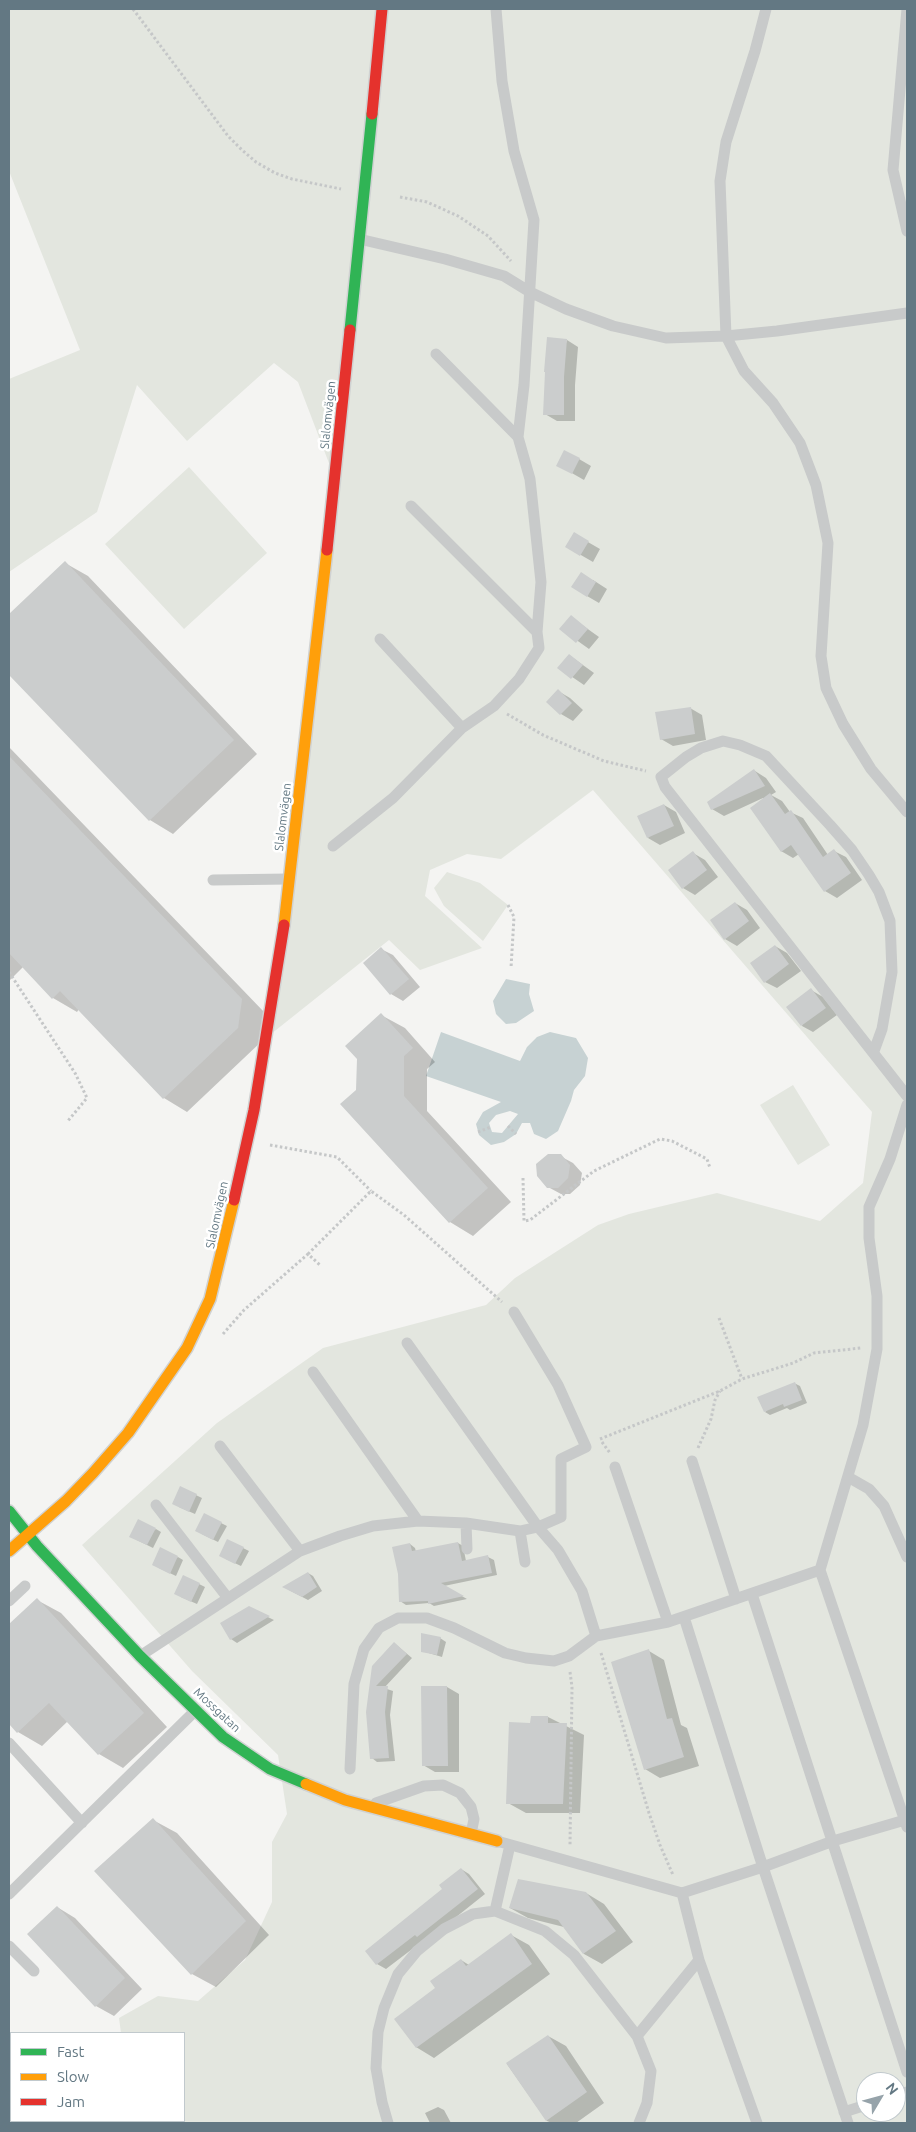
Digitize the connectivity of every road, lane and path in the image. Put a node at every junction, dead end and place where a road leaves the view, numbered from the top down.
1 (133, 9) edge
2 (382, 9) edge
3 (496, 9) edge
4 (766, 9) edge
5 (907, 9) edge
6 (347, 191) dead end
7 (400, 198) dead end
8 (907, 231) edge
9 (488, 236) dead end
10 (359, 239) junction
11 (530, 292) junction
12 (907, 313) edge
13 (726, 336) junction
14 (436, 354) dead end
15 (518, 437) junction
16 (412, 506) dead end
17 (537, 632) junction
18 (380, 639) dead end
19 (494, 706) junction
20 (462, 728) junction
21 (661, 777) junction
22 (907, 812) edge
23 (334, 846) dead end
24 (290, 879) junction
25 (213, 880) dead end
26 (508, 904) dead end
27 (511, 968) dead end
28 (9, 972) edge
29 (874, 1051) junction
30 (907, 1096) edge
31 (907, 1104) edge
32 (67, 1122) dead end
33 (508, 1126) dead end
34 (490, 1127) dead end
35 (478, 1132) dead end
36 (516, 1134) dead end
37 (247, 1141) junction
38 (710, 1168) dead end
39 (523, 1178) dead end
40 (371, 1191) junction
41 (308, 1254) dead end
42 (514, 1312) joint
43 (719, 1318) dead end
44 (406, 1343) dead end
45 (877, 1349) junction
46 (313, 1372) dead end
47 (742, 1379) junction
48 (720, 1391) junction
49 (220, 1446) dead end
50 (586, 1447) junction
51 (692, 1460) joint
52 (615, 1467) dead end
53 (848, 1477) junction
54 (156, 1505) dead end
55 (9, 1511) edge
56 (418, 1521) junction
57 (466, 1524) junction
58 (538, 1527) junction
59 (520, 1531) junction
60 (27, 1534) junction
61 (466, 1549) dead end
62 (300, 1550) junction
63 (9, 1551) edge
64 (907, 1557) edge
65 (525, 1562) dead end
66 (820, 1570) junction
67 (25, 1586) dead end
68 (752, 1594) junction
69 (227, 1597) junction
70 (736, 1599) junction
71 (9, 1601) edge
72 (684, 1617) junction
73 (668, 1622) junction
74 (596, 1636) junction
75 (140, 1656) junction
76 (569, 1656) junction
77 (196, 1710) junction
78 (9, 1742) edge
79 (350, 1769) dead end
80 (366, 1806) junction
81 (82, 1823) junction
82 (906, 1823) edge
83 (471, 1834) junction
84 (497, 1841) joint
85 (833, 1841) junction
86 (510, 1845) junction
87 (570, 1862) junction
88 (763, 1867) junction
89 (9, 1894) edge
90 (682, 1894) junction
91 (495, 1911) junction
92 (9, 1946) edge
93 (699, 1960) junction
94 (34, 1971) dead end
95 (637, 2036) junction
96 (907, 2072) edge
97 (846, 2118) edge
98 (388, 2123) edge
99 (639, 2123) edge
100 (757, 2123) edge

1 - 6 path
2 - 10 street, Slalomvägen
3 - 11 lane
4 - 13 lane
5 - 8 lane
7 - 9 path
10 - 11 lane
10 - 24 street, Slalomvägen
11 - 13 lane
11 - 15 lane
12 - 13 lane
13 - 22 lane
14 - 15 lane
15 - 17 lane
16 - 17 lane
17 - 19 lane
18 - 20 lane
19 - 20 lane
19 - 21 path
20 - 23 lane
21 - 29 lane
21 - 29 lane
24 - 25 lane
24 - 37 street, Slalomvägen
26 - 27 path
28 - 32 path
29 - 30 lane
31 - 45 lane
33 - 36 path
34 - 35 path
37 - 40 path
37 - 60 street, Slalomvägen
38 - 39 path
40 - 41 path
40 - 42 path
42 - 50 lane
43 - 47 path
44 - 58 lane
45 - 47 path
45 - 53 lane
46 - 56 lane
47 - 48 path
48 - 50 path
48 - 51 path
49 - 62 lane
50 - 58 lane
51 - 70 lane
52 - 73 lane
53 - 64 lane
53 - 66 lane
54 - 69 lane
55 - 60 street, Mossgatan
56 - 57 lane
56 - 62 lane
57 - 59 lane
57 - 61 lane
58 - 59 lane
58 - 74 lane
59 - 65 lane
60 - 63 street, Slalomvägen
60 - 75 street, Mossgatan
62 - 69 lane
66 - 68 lane
66 - 82 lane
67 - 71 lane
68 - 70 lane
68 - 85 lane
69 - 75 lane
70 - 72 lane
72 - 73 lane
72 - 88 lane
73 - 74 lane
74 - 76 lane
74 - 90 path
75 - 77 street, Mossgatan
76 - 79 lane
76 - 87 path
77 - 80 street, Mossgatan
77 - 81 lane
78 - 81 lane
80 - 83 street, Mossgatan
80 - 83 lane
81 - 89 lane
82 - 85 lane
83 - 84 street, Mossgatan
84 - 86 lane
85 - 88 lane
85 - 96 lane
86 - 87 lane
86 - 91 lane
87 - 90 lane
88 - 90 lane
88 - 97 lane
90 - 93 lane
91 - 95 lane
91 - 98 lane
92 - 94 lane
93 - 95 lane
93 - 100 lane
95 - 99 lane

